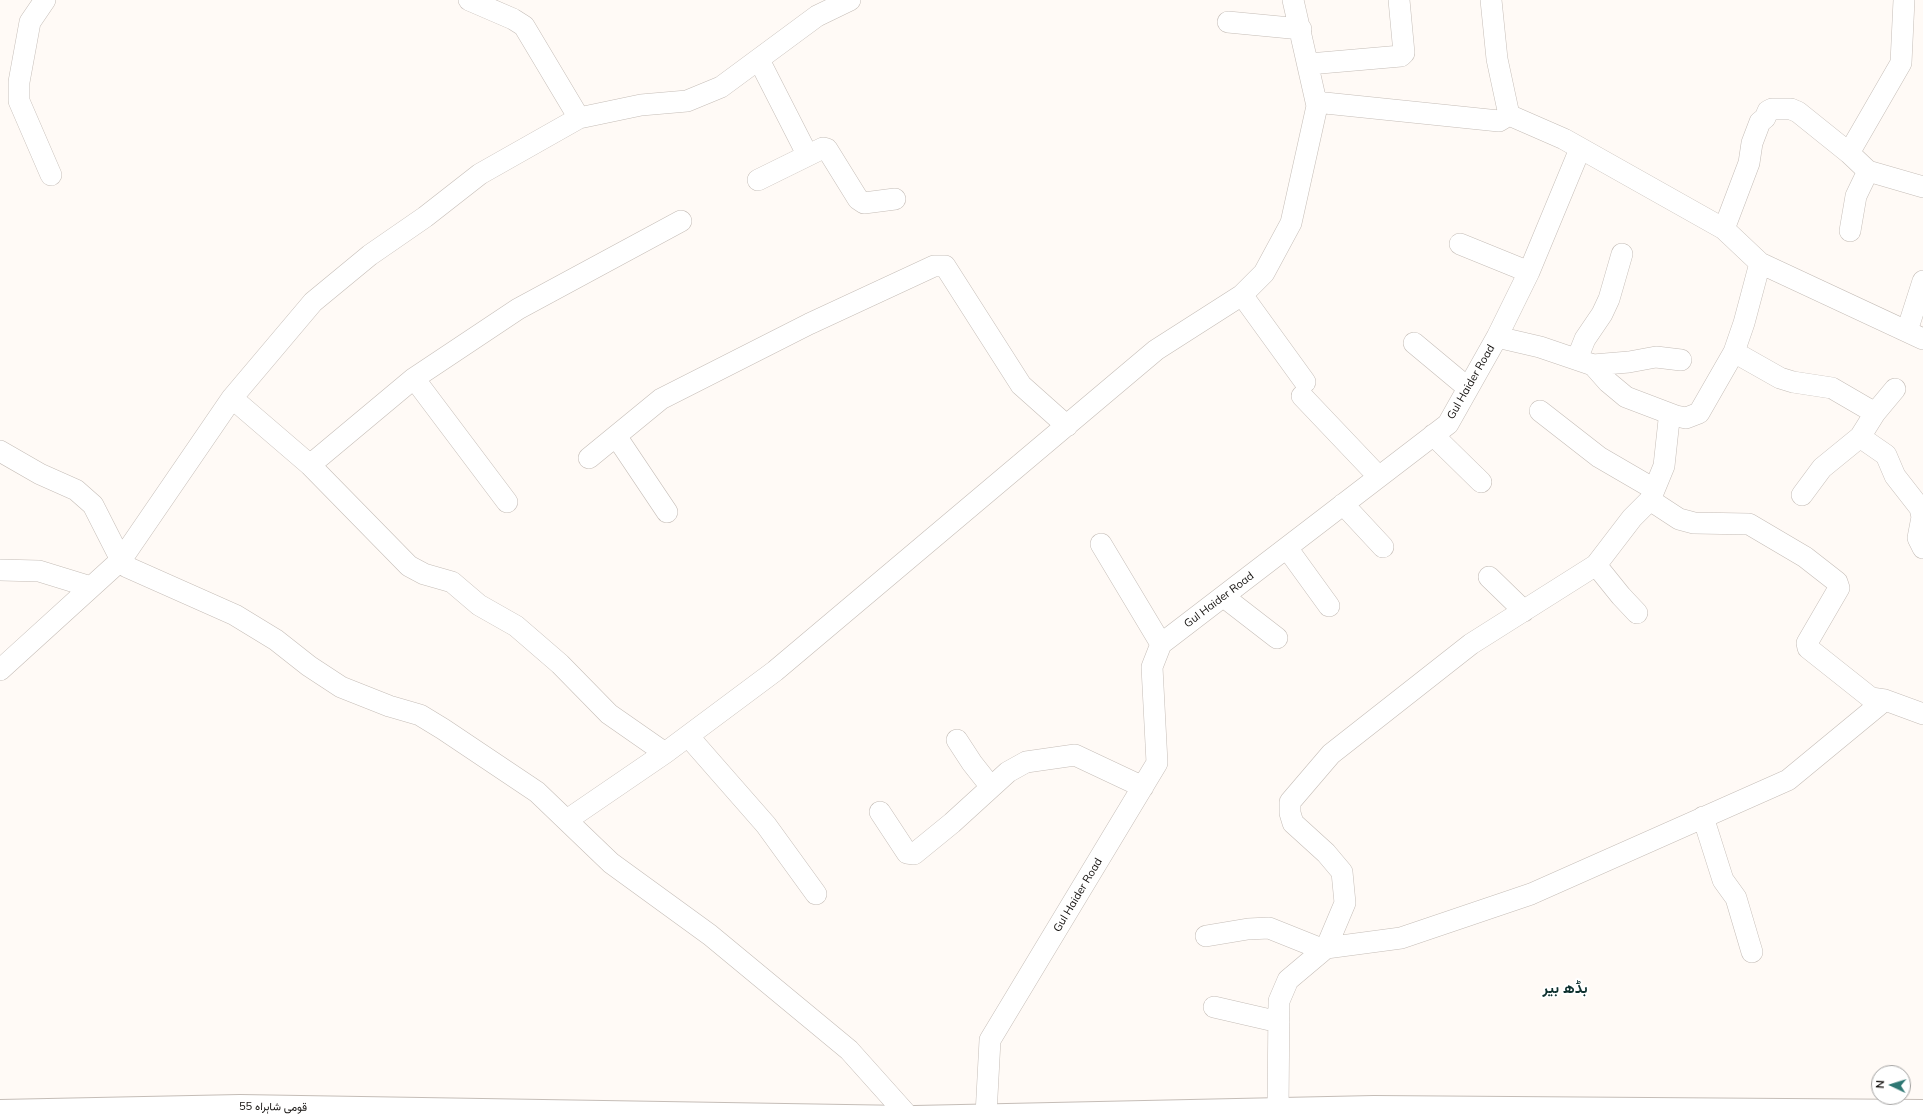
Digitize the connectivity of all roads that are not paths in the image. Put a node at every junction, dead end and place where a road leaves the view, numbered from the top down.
1 (45, 0) edge
2 (469, 0) edge
3 (850, 0) edge
4 (1294, 0) edge
5 (1399, 0) edge
6 (1491, 0) edge
7 (1904, 0) edge
8 (1228, 22) dead end
9 (1300, 29) junction
10 (759, 60) junction
11 (1309, 64) junction
12 (1317, 106) junction
13 (1509, 116) junction
14 (579, 118) junction
15 (1580, 149) junction
16 (1849, 153) junction
17 (807, 154) junction
18 (1868, 171) junction
19 (51, 175) dead end
20 (758, 180) dead end
21 (1923, 187) edge
22 (895, 199) dead end
23 (681, 221) dead end
24 (1724, 229) junction
25 (1850, 231) dead end
26 (1460, 244) dead end
27 (1622, 254) dead end
28 (1760, 263) junction
29 (1529, 272) junction
30 (1923, 281) edge
31 (1242, 296) junction
32 (1915, 335) edge
33 (1497, 338) junction
34 (1414, 343) dead end
35 (1734, 352) junction
36 (1681, 360) dead end
37 (1585, 362) junction
38 (413, 379) junction
39 (1468, 388) junction
40 (1895, 389) dead end
41 (232, 398) junction
42 (1540, 411) dead end
43 (1875, 413) junction
44 (1676, 416) junction
45 (1067, 426) junction
46 (1433, 435) junction
47 (616, 436) junction
48 (1860, 436) junction
49 (0, 451) edge
50 (589, 458) dead end
51 (310, 465) junction
52 (1379, 477) junction
53 (1481, 482) dead end
54 (1652, 494) junction
55 (1802, 495) dead end
56 (507, 502) dead end
57 (1343, 504) junction
58 (667, 512) dead end
59 (1101, 544) dead end
60 (1287, 548) junction
61 (1383, 548) dead end
62 (1923, 548) edge
63 (121, 560) junction
64 (1596, 565) junction
65 (0, 570) edge
66 (1489, 577) dead end
67 (91, 587) junction
68 (1224, 597) junction
69 (1329, 606) dead end
70 (1524, 611) junction
71 (1637, 613) dead end
72 (1277, 638) dead end
73 (1161, 644) junction
74 (0, 670) edge
75 (1885, 700) junction
76 (1923, 714) edge
77 (688, 736) junction
78 (957, 740) dead end
79 (665, 753) junction
80 (991, 787) junction
81 (1143, 787) junction
82 (880, 812) dead end
83 (1703, 817) junction
84 (567, 820) junction
85 (816, 894) dead end
86 (1206, 936) dead end
87 (1325, 949) junction
88 (1752, 952) dead end
89 (1214, 1007) dead end
90 (1279, 1022) junction
91 (1278, 1109) junction
92 (0, 1111) edge
93 (1923, 1111) edge
94 (986, 1116) junction
95 (906, 1117) edge
96 (909, 1117) edge
97 (915, 1117) edge

1 - 19 street
2 - 14 street
3 - 10 street
4 - 9 street
5 - 11 street
6 - 13 street
7 - 16 street
8 - 9 street
9 - 11 street
10 - 14 street
10 - 17 street
11 - 12 street
12 - 13 street
12 - 31 street
13 - 15 street
14 - 41 street
15 - 24 street
15 - 29 street, Gul Haider Road
16 - 18 street
16 - 24 street
17 - 20 street
17 - 22 street
18 - 21 street
18 - 25 street
23 - 38 street
24 - 28 street
26 - 29 street
27 - 37 street
28 - 32 street
28 - 35 street
29 - 33 street, Gul Haider Road
30 - 32 street
31 - 45 street
31 - 52 street
33 - 37 street
33 - 39 street, Gul Haider Road
34 - 39 street
35 - 43 street
35 - 44 street
36 - 37 street
37 - 44 street
38 - 51 street
38 - 56 street
39 - 46 street, Gul Haider Road
40 - 43 street
41 - 51 street
41 - 63 street
42 - 54 street
43 - 48 street
44 - 54 street
45 - 47 street
45 - 77 street
46 - 52 street, Gul Haider Road
46 - 53 street
47 - 50 street
47 - 58 street
48 - 55 street
48 - 62 street
49 - 63 street
51 - 79 street
52 - 57 street, Gul Haider Road
54 - 64 street
54 - 75 street
57 - 60 street, Gul Haider Road
57 - 61 street
59 - 73 street
60 - 68 street, Gul Haider Road
60 - 69 street
63 - 67 street
63 - 84 street
64 - 70 street
64 - 71 street
65 - 67 street
66 - 70 street
67 - 74 street
68 - 72 street
68 - 73 street, Gul Haider Road
70 - 87 street
73 - 81 street, Gul Haider Road
75 - 76 street
75 - 83 street
77 - 79 street
77 - 85 street
78 - 80 street
79 - 84 street
80 - 81 street
80 - 82 street
81 - 94 street, Gul Haider Road
83 - 87 street
83 - 88 street
84 - 96 street
86 - 87 street
87 - 90 street
89 - 90 street
90 - 91 street
91 - 93 highway
91 - 94 highway
92 - 95 highway, قومی شاہراہ 55
94 - 97 highway

